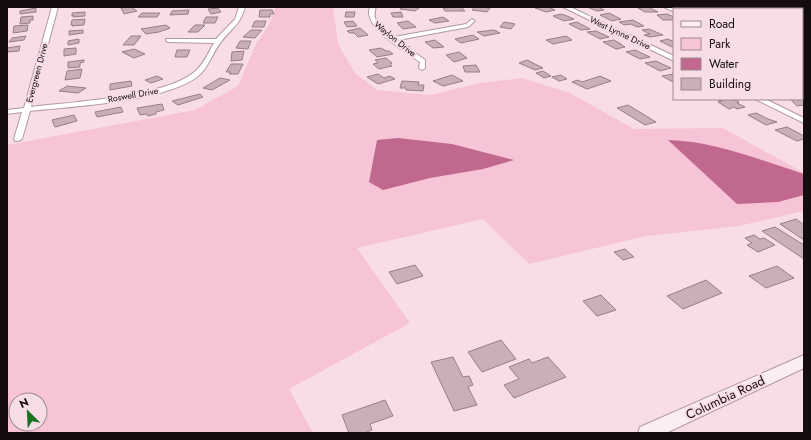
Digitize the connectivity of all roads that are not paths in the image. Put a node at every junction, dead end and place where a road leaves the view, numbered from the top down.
1 (55, 7) edge
2 (242, 7) edge
3 (373, 7) edge
4 (566, 7) edge
5 (472, 21) dead end
6 (393, 39) junction
7 (168, 40) dead end
8 (218, 41) junction
9 (673, 58) edge
10 (422, 68) dead end
11 (761, 100) edge
12 (27, 109) junction
13 (7, 112) edge
14 (804, 121) edge
15 (18, 139) dead end
16 (804, 361) edge
17 (647, 433) edge

1 - 12 street, Evergreen Drive
2 - 8 street, Roswell Drive
3 - 6 street, Waylon Drive
4 - 9 street, West Lynne Drive
5 - 6 street
6 - 10 street, Waylon Drive
7 - 8 street
8 - 12 street, Roswell Drive
11 - 14 street
12 - 13 street, Roswell Drive
12 - 15 street, Evergreen Drive
16 - 17 main road, Columbia Road

